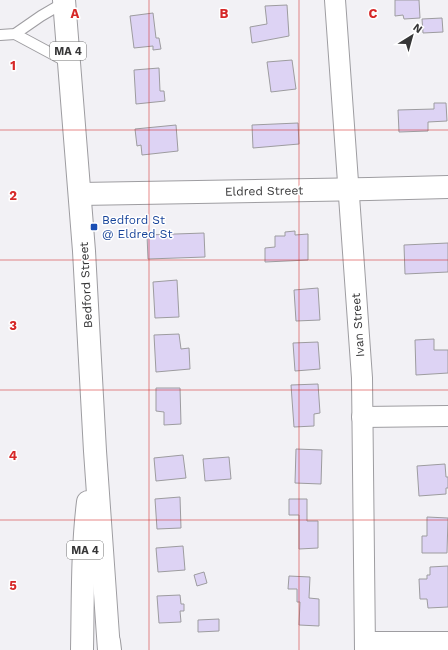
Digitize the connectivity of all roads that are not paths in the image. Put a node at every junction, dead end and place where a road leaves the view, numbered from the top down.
1 (335, 0) edge
2 (64, 1) edge
3 (16, 34) junction
4 (0, 35) edge
5 (69, 63) junction
6 (448, 187) edge
7 (348, 189) junction
8 (80, 194) junction
9 (448, 416) edge
10 (362, 417) junction
11 (95, 451) junction
12 (448, 642) edge
13 (365, 646) edge
14 (109, 647) edge
15 (82, 650) edge

1 - 7 street, Ivan Street
2 - 3 lane
2 - 5 main road, Bedford Street / MA 4
3 - 4 lane
3 - 5 lane
5 - 8 main road, Bedford Street / MA 4
6 - 7 main road, Eldred Street
7 - 8 main road, Eldred Street
7 - 10 street, Ivan Street
8 - 11 main road, Bedford Street / MA 4
9 - 10 street
10 - 13 street, Ivan Street
11 - 14 main road, Bedford Street / MA 4
11 - 15 main road, Bedford Street / MA 4
12 - 13 street

